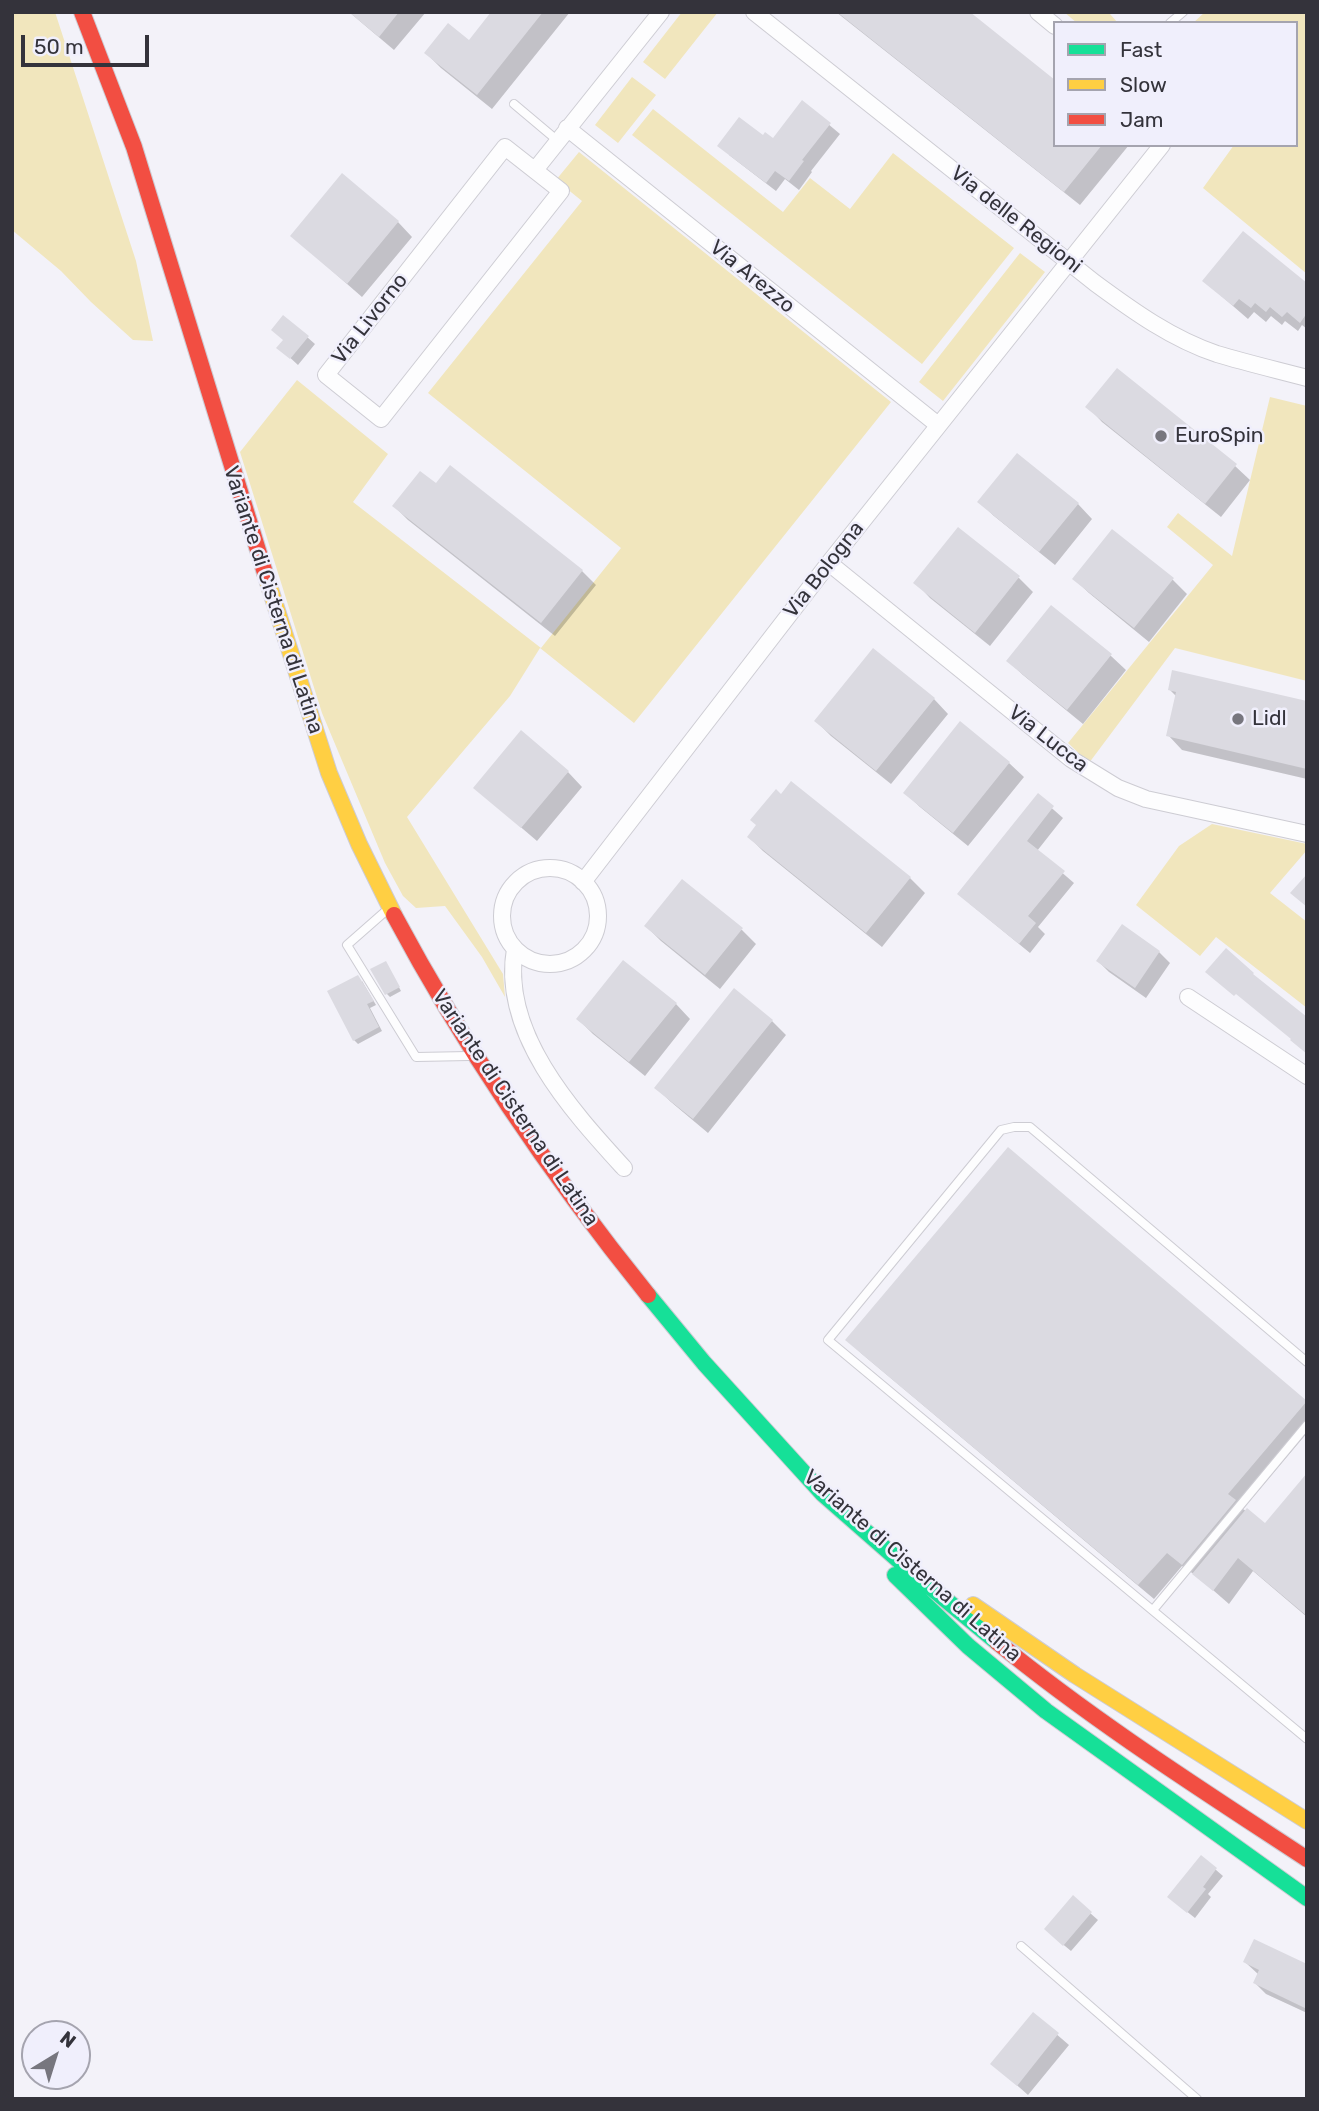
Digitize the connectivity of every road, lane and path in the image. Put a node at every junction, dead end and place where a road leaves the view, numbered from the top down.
1 (82, 12) edge
2 (661, 12) edge
3 (754, 12) edge
4 (1038, 12) edge
5 (1053, 24) edge
6 (514, 104) dead end
7 (562, 134) junction
8 (1160, 147) edge
9 (535, 170) junction
10 (1069, 262) junction
11 (1307, 378) edge
12 (938, 425) junction
13 (829, 563) junction
14 (1307, 834) edge
15 (583, 882) junction
16 (390, 907) junction
17 (515, 949) junction
18 (1188, 997) dead end
19 (475, 1056) junction
20 (1307, 1076) edge
21 (624, 1168) dead end
22 (1307, 1362) edge
23 (1307, 1425) edge
24 (823, 1494) junction
25 (1153, 1610) junction
26 (1307, 1739) edge
27 (1307, 1821) edge
28 (1307, 1859) edge
29 (1307, 1898) edge
30 (1021, 1947) dead end
31 (1196, 2099) edge

1 - 16 main road, Variante di Cisterna di Latina
2 - 7 street
3 - 10 street, Via delle Regioni
4 - 5 street
6 - 7 lane
7 - 9 street
7 - 12 street, Via Arezzo
8 - 10 street, Via Bologna
9 - 9 street, Via Livorno
10 - 11 street, Via delle Regioni
10 - 12 street, Via Bologna
12 - 13 street, Via Bologna
13 - 14 street, Via Lucca
13 - 15 street, Via Bologna
15 - 17 street
15 - 17 street
16 - 19 main road, Variante di Cisterna di Latina
16 - 19 lane
17 - 21 street
18 - 20 street
19 - 24 main road, Variante di Cisterna di Latina
22 - 25 lane
23 - 25 lane
24 - 27 main road
24 - 28 main road, Variante di Cisterna di Latina
24 - 29 main road
25 - 26 lane
30 - 31 lane

